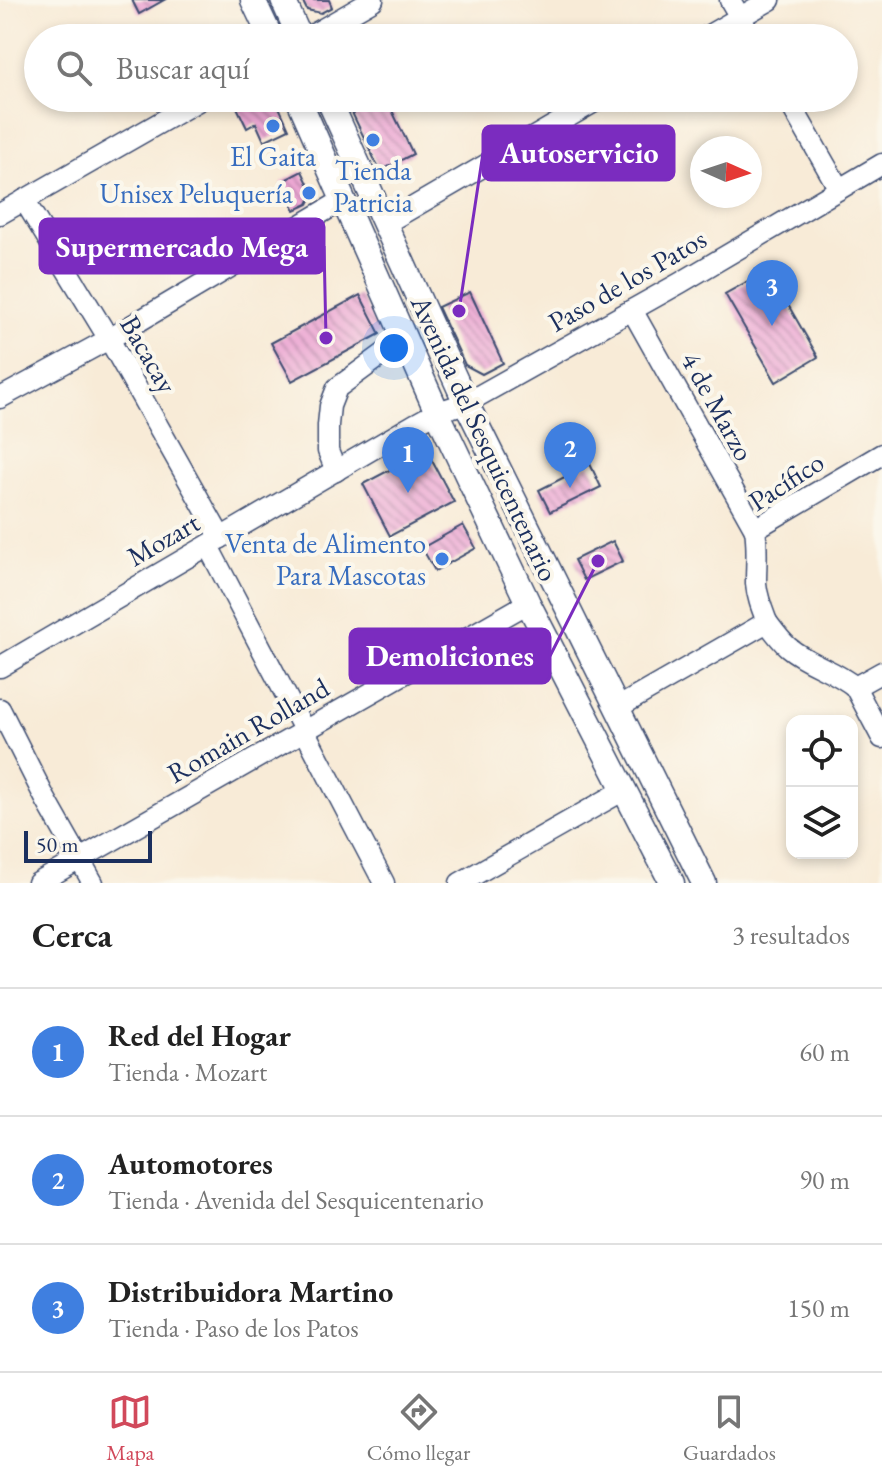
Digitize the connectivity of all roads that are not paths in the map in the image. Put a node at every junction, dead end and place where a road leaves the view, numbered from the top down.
1 (253, 0) edge
2 (283, 0) edge
3 (373, 0) edge
4 (770, 0) edge
5 (735, 8) edge
6 (264, 24) edge
7 (294, 24) edge
8 (331, 24) edge
9 (718, 24) edge
10 (178, 112) edge
11 (304, 112) edge
12 (334, 112) edge
13 (577, 112) edge
14 (795, 112) edge
15 (882, 164) edge
16 (839, 189) junction
17 (24, 200) junction
18 (343, 200) junction
19 (0, 214) edge
20 (386, 223) junction
21 (632, 310) junction
22 (405, 338) junction
23 (109, 339) junction
24 (0, 398) edge
25 (466, 403) junction
26 (437, 412) junction
27 (882, 454) edge
28 (336, 471) junction
29 (755, 529) junction
30 (215, 542) junction
31 (528, 603) junction
32 (767, 622) junction
33 (0, 667) edge
34 (882, 672) edge
35 (855, 687) junction
36 (617, 708) junction
37 (0, 709) edge
38 (304, 730) junction
39 (882, 738) edge
40 (624, 790) junction
41 (80, 859) junction
42 (38, 883) edge
43 (93, 883) edge
44 (384, 883) edge
45 (460, 883) edge
46 (672, 883) edge
47 (704, 883) edge

1 - 6 main road
2 - 7 main road
3 - 8 street
4 - 5 street
5 - 9 street
10 - 17 street
11 - 18 main road, Avenida del Sesquicentenario
12 - 20 main road, Avenida del Sesquicentenario
13 - 20 street
14 - 16 street
15 - 16 street, Paso de los Patos
16 - 21 street, Paso de los Patos
17 - 19 street
17 - 23 street, Bacacay
18 - 22 main road, Avenida del Sesquicentenario
18 - 23 street
20 - 25 main road, Avenida del Sesquicentenario
21 - 25 street, Paso de los Patos
21 - 29 street, 4 de Marzo
22 - 26 main road, Avenida del Sesquicentenario
22 - 28 street
23 - 24 street
23 - 30 street, Bacacay
25 - 26 street, Paso de los Patos
25 - 36 main road, Avenida del Sesquicentenario
26 - 28 street, Mozart
26 - 31 main road, Avenida del Sesquicentenario
27 - 29 street, Pacífico
28 - 30 street, Mozart
29 - 32 street, Pacífico
30 - 33 street, Mozart
30 - 38 street, Bacacay
31 - 38 street, Romain Rolland
31 - 40 main road, Avenida del Sesquicentenario
32 - 35 street
32 - 36 street
34 - 35 street
35 - 39 street
36 - 47 main road, Avenida del Sesquicentenario
37 - 41 street
38 - 41 street, Romain Rolland
38 - 44 street, Bacacay
40 - 45 street
40 - 46 main road, Avenida del Sesquicentenario
41 - 42 street, Romain Rolland
41 - 43 street

